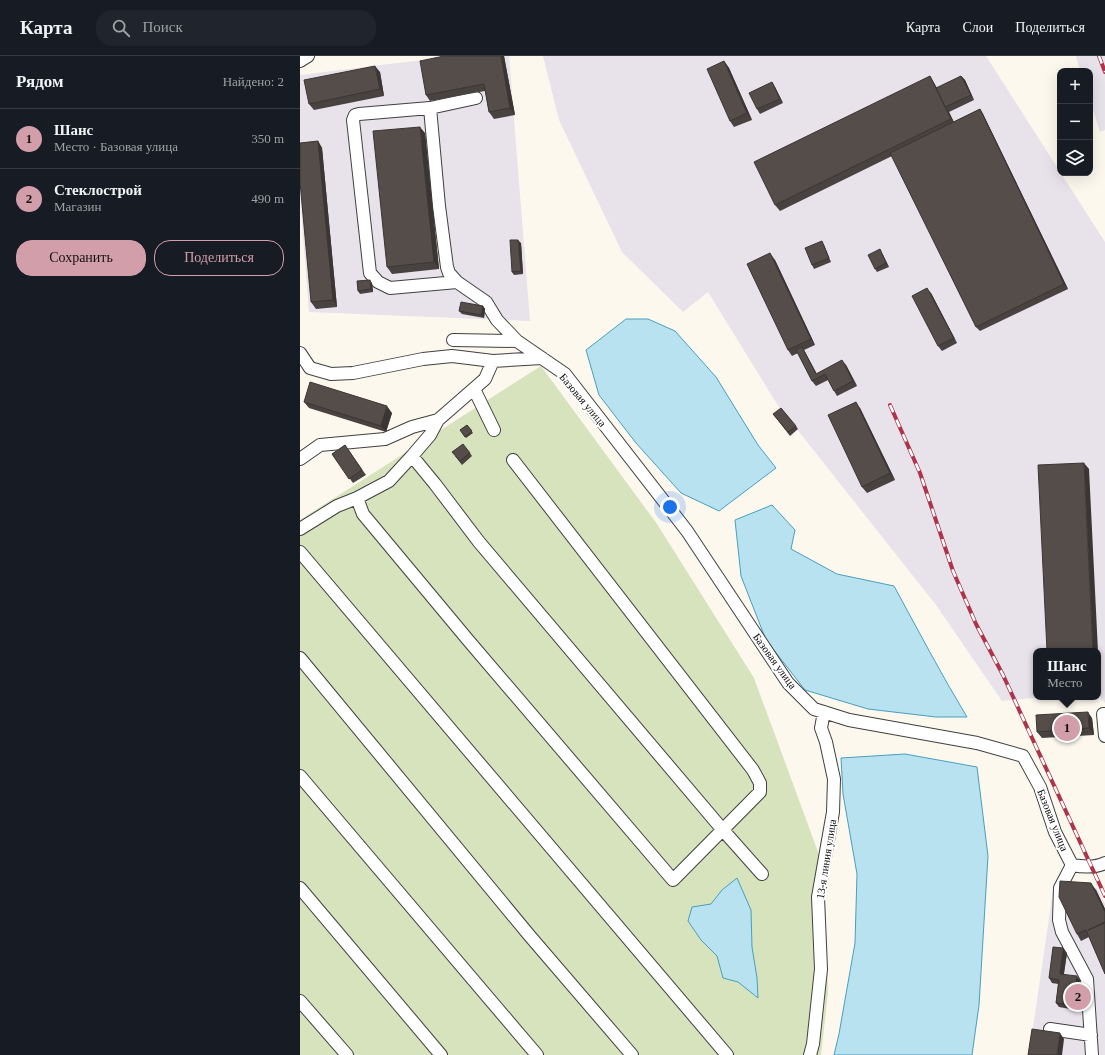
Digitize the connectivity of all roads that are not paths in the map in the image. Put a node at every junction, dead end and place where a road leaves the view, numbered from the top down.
1 (308, 56) edge
2 (300, 61) edge
3 (476, 98) dead end
4 (430, 108) junction
5 (457, 282) junction
6 (453, 340) dead end
7 (517, 341) junction
8 (300, 353) edge
9 (542, 358) junction
10 (493, 361) junction
11 (474, 389) junction
12 (438, 420) junction
13 (494, 430) dead end
14 (412, 456) junction
15 (300, 459) edge
16 (513, 460) dead end
17 (357, 498) junction
18 (300, 530) edge
19 (300, 552) edge
20 (300, 658) edge
21 (824, 712) junction
22 (1105, 714) edge
23 (1105, 736) edge
24 (300, 776) edge
25 (722, 829) junction
26 (1105, 862) edge
27 (1072, 865) junction
28 (762, 874) dead end
29 (300, 888) edge
30 (300, 1001) edge
31 (1050, 1029) dead end
32 (1091, 1035) junction
33 (347, 1055) edge
34 (441, 1055) edge
35 (537, 1055) edge
36 (632, 1055) edge
37 (727, 1055) edge
38 (810, 1055) edge
39 (1092, 1055) edge

1 - 2 street
3 - 4 street
4 - 5 street
4 - 5 street
5 - 7 street, Базовая улица
6 - 7 street
7 - 9 street, Базовая улица
8 - 10 street
9 - 10 street
9 - 21 street, Базовая улица
10 - 11 street
11 - 12 street
11 - 13 street
12 - 14 street
12 - 15 street
14 - 17 street
14 - 25 street
16 - 25 street
17 - 18 street
17 - 25 street
19 - 37 street
20 - 36 street
21 - 27 street, Базовая улица
21 - 38 street, 13-я линия улица
22 - 23 street
24 - 35 street
25 - 28 street
26 - 27 street, Базовая улица
27 - 32 street
29 - 34 street
30 - 33 street
31 - 32 street
32 - 39 street

